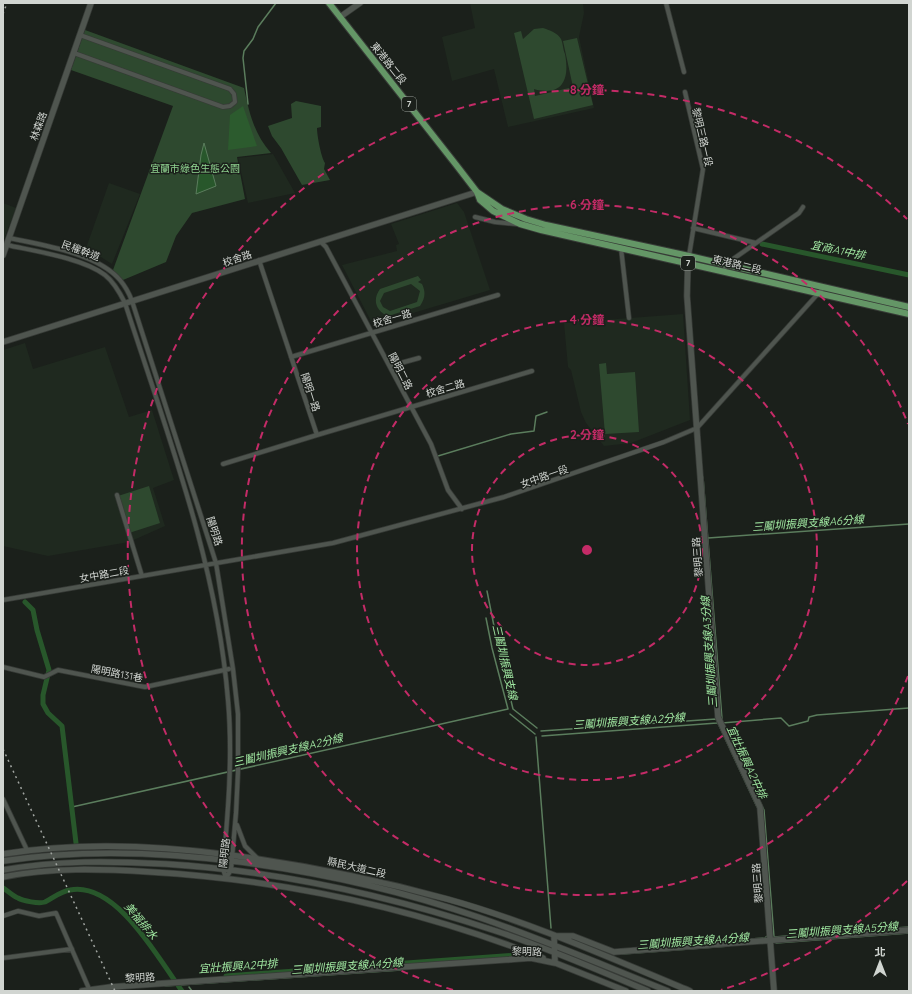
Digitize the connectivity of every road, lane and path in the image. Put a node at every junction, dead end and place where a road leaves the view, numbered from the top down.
1 (92, 3) edge
2 (329, 3) edge
3 (360, 3) edge
4 (666, 3) edge
5 (340, 17) junction
6 (80, 35) junction
7 (74, 53) junction
8 (684, 72) dead end
9 (685, 92) dead end
10 (477, 192) junction
11 (802, 207) dead end
12 (475, 217) dead end
13 (520, 224) junction
14 (693, 228) junction
15 (9, 238) junction
16 (321, 242) junction
17 (756, 243) junction
18 (7, 245) junction
19 (621, 248) junction
20 (3, 255) edge
21 (689, 256) junction
22 (260, 260) junction
23 (686, 262) junction
24 (726, 264) junction
25 (724, 271) junction
26 (824, 287) junction
27 (818, 293) junction
28 (498, 295) dead end
29 (132, 301) junction
30 (125, 303) junction
31 (909, 307) edge
32 (909, 314) edge
33 (629, 318) dead end
34 (372, 332) junction
35 (3, 342) edge
36 (291, 357) junction
37 (419, 358) dead end
38 (390, 366) junction
39 (532, 370) dead end
40 (410, 406) junction
41 (697, 428) junction
42 (317, 435) junction
43 (223, 464) dead end
44 (116, 495) dead end
45 (462, 509) junction
46 (216, 563) junction
47 (207, 564) junction
48 (142, 576) junction
49 (3, 600) edge
50 (3, 667) edge
51 (227, 669) junction
52 (3, 799) edge
53 (236, 813) junction
54 (27, 850) junction
55 (3, 854) edge
56 (224, 854) junction
57 (232, 855) junction
58 (257, 858) junction
59 (3, 861) edge
60 (224, 861) junction
61 (232, 862) junction
62 (223, 869) junction
63 (3, 870) edge
64 (232, 870) junction
65 (3, 877) edge
66 (226, 878) junction
67 (369, 878) junction
68 (369, 887) junction
69 (3, 916) edge
70 (909, 930) edge
71 (554, 936) junction
72 (770, 940) junction
73 (554, 945) junction
74 (72, 949) junction
75 (520, 949) junction
76 (614, 952) junction
77 (555, 953) junction
78 (3, 958) edge
79 (517, 959) junction
80 (614, 960) junction
81 (555, 963) junction
82 (90, 990) edge
83 (82, 991) edge
84 (626, 991) edge
85 (648, 991) edge
86 (668, 991) edge
87 (690, 991) edge
88 (774, 991) edge

1 - 6 street, 林森路
2 - 5 main road, 東港路二段 / 7
3 - 5 street
4 - 8 street
5 - 10 main road, 東港路二段 / 7
6 - 7 street, 林森路
6 - 7 street
7 - 15 street, 林森路
9 - 14 street, 黎明三路一段
10 - 13 main road, 東港路二段 / 7
10 - 16 street, 校舍路
10 - 21 main road, 東港路二段 / 7
11 - 17 street
12 - 13 street
13 - 19 main road, 東港路二段 / 7
14 - 17 street
14 - 21 street, 黎明三路一段
15 - 18 street, 林森路
15 - 29 street, 民權幹道
16 - 22 street, 校舍路
16 - 34 street, 陽明二路
17 - 24 street
18 - 20 street, 林森路
18 - 30 street, 民權幹道
19 - 23 main road, 東港路二段 / 7
19 - 33 street
21 - 23 street, 黎明三路
21 - 24 main road, 東港路二段 / 7
22 - 29 street, 校舍路
22 - 36 street, 陽明一路
23 - 25 main road, 東港路二段 / 7
23 - 41 street, 黎明三路
24 - 25 street
24 - 26 main road, 東港路二段 / 7
25 - 27 main road, 東港路二段 / 7
26 - 27 street, 女中路一段
26 - 31 main road, 東港路二段 / 7
27 - 32 main road, 東港路二段 / 7
27 - 41 street, 女中路一段
28 - 34 street, 校舍一路
29 - 30 street, 校舍路
29 - 46 street, 陽明路
30 - 35 street, 校舍路
30 - 47 street, 陽明路
34 - 36 street, 校舍一路
34 - 38 street, 陽明二路
36 - 42 street, 陽明一路
37 - 38 street
38 - 40 street, 陽明二路
39 - 40 street, 校舍二路
40 - 42 street, 校舍二路
40 - 45 street, 陽明二路
41 - 45 street, 女中路一段
41 - 72 street, 黎明三路
42 - 43 street
44 - 48 street
45 - 46 street, 女中路一段
46 - 47 street, 女中路一段
46 - 53 street, 陽明路
47 - 48 street, 女中路二段
47 - 51 street, 陽明路
48 - 49 street, 女中路二段
50 - 51 street, 陽明路131巷
51 - 56 street, 陽明路
52 - 54 street
53 - 57 street, 陽明路
53 - 58 street
54 - 55 street, 縣民大道二段
54 - 56 street, 縣民大道二段
56 - 57 street, 縣民大道二段
56 - 60 street, 陽明路
57 - 58 street, 縣民大道二段
57 - 61 street, 陽明路
58 - 67 street, 縣民大道二段
59 - 60 street, 縣民大道二段
60 - 61 street, 縣民大道二段
60 - 62 street, 陽明路
61 - 64 street, 陽明路
61 - 68 street, 縣民大道二段
62 - 63 street
62 - 64 street
62 - 66 street, 陽明路
64 - 66 street, 陽明路
64 - 77 street
65 - 66 street
66 - 75 street
67 - 68 street
67 - 71 street, 縣民大道二段
68 - 73 street, 縣民大道二段
69 - 74 street
70 - 72 street
71 - 73 street, 黎明路
71 - 76 street
71 - 80 street, 縣民大道二段
72 - 76 street
72 - 88 street, 黎明三路
73 - 77 street, 黎明路
73 - 86 street, 縣民大道二段
74 - 78 street
74 - 82 street
75 - 79 street
75 - 81 street
76 - 80 street
77 - 81 street, 黎明路
77 - 85 street
79 - 81 street, 黎明路
79 - 82 street, 黎明路
80 - 87 street, 縣民大道二段
81 - 84 street
82 - 83 street, 黎明路

